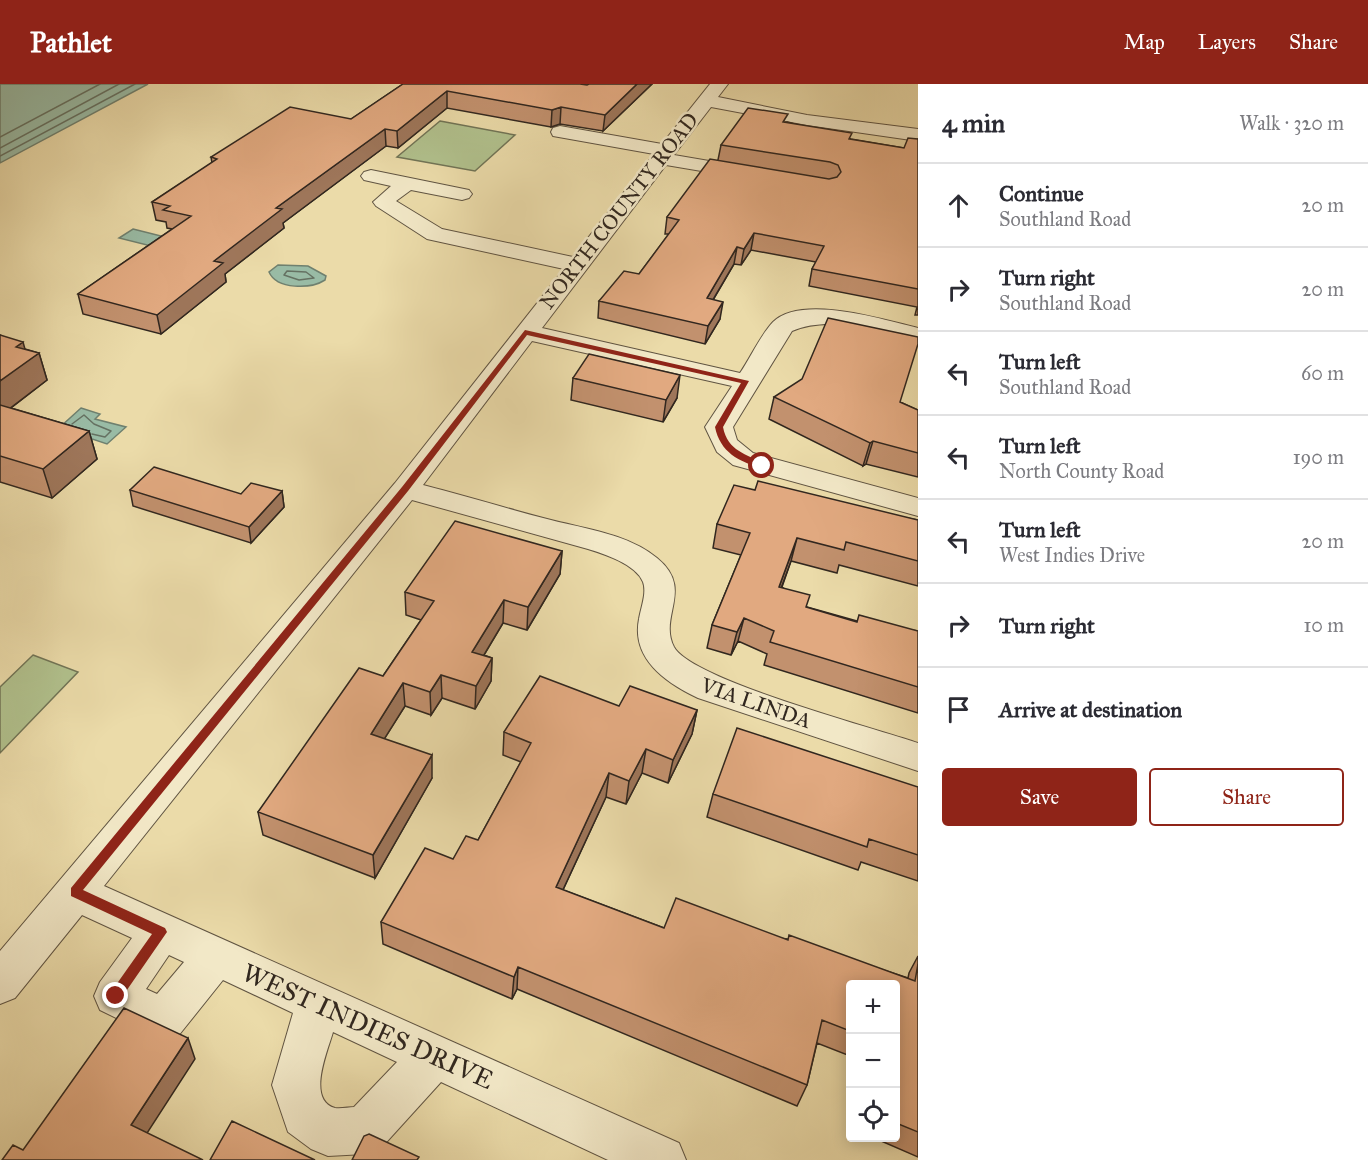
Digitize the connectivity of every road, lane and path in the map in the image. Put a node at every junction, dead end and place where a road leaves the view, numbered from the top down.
1 (712, 92) edge
2 (560, 132) dead end
3 (918, 135) edge
4 (664, 155) junction
5 (371, 176) dead end
6 (768, 176) edge
7 (407, 183) junction
8 (462, 194) dead end
9 (578, 265) junction
10 (525, 332) junction
11 (918, 335) edge
12 (746, 382) junction
13 (405, 489) junction
14 (918, 507) edge
15 (918, 757) edge
16 (75, 892) junction
17 (161, 932) junction
18 (216, 957) junction
19 (0, 984) edge
20 (318, 1003) junction
21 (434, 1056) junction
22 (662, 1160) edge

1 - 3 street
1 - 4 street, NORTH COUNTY ROAD
2 - 4 street
4 - 6 street
4 - 9 street, NORTH COUNTY ROAD
5 - 7 street
7 - 8 street
7 - 9 street
9 - 10 street, NORTH COUNTY ROAD
10 - 12 street
10 - 13 street, NORTH COUNTY ROAD
11 - 12 street
12 - 14 street
13 - 15 street, VIA LINDA
13 - 16 street, NORTH COUNTY ROAD
16 - 17 street, WEST INDIES DRIVE
16 - 19 street, NORTH COUNTY ROAD
17 - 18 street, WEST INDIES DRIVE
17 - 18 street
18 - 20 street, WEST INDIES DRIVE
20 - 21 street, WEST INDIES DRIVE
20 - 21 street
21 - 22 street, WEST INDIES DRIVE

